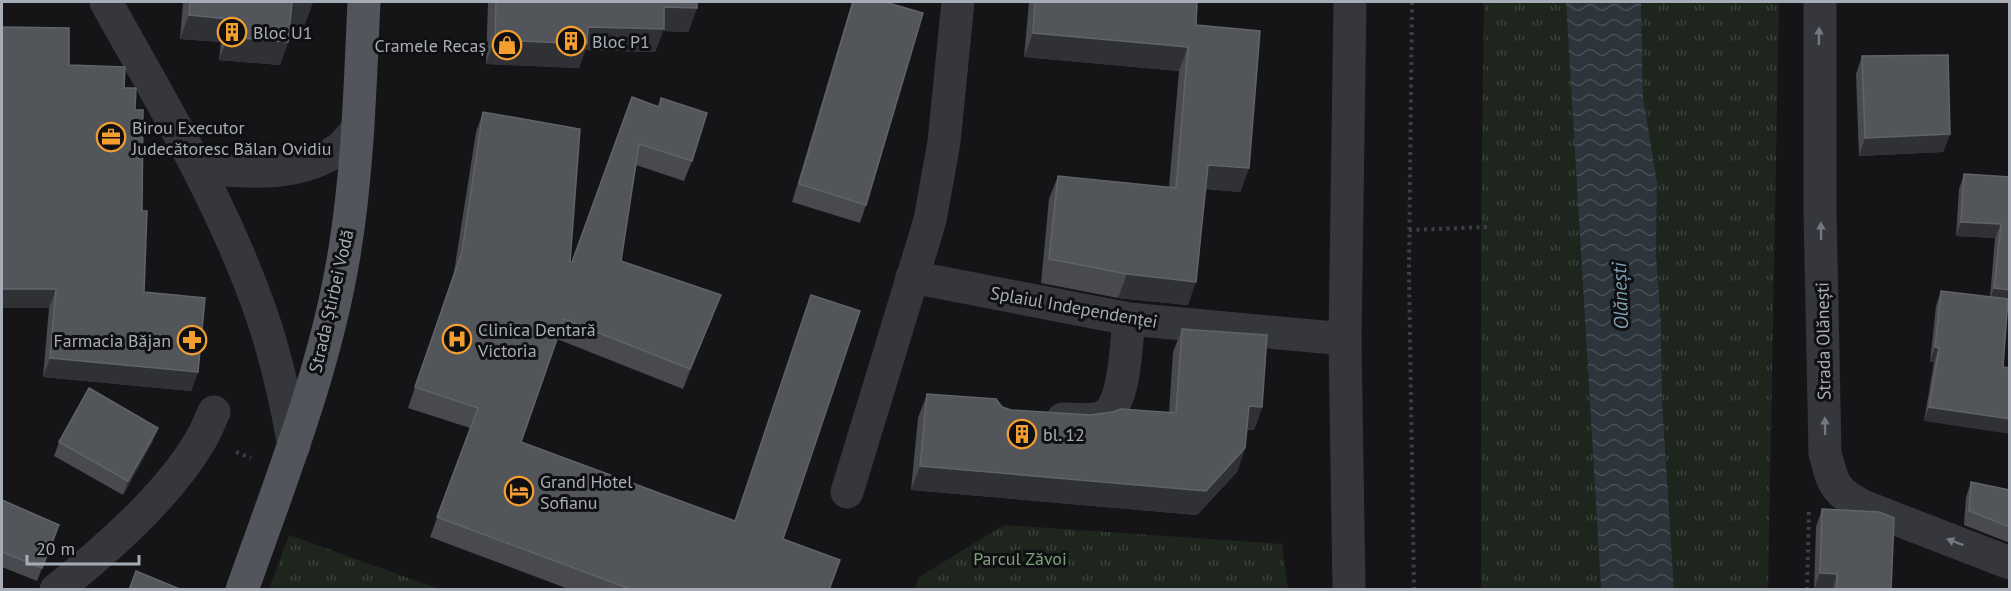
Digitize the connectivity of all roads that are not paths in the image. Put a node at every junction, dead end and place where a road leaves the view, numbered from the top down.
1 (106, 2) edge
2 (364, 2) edge
3 (952, 2) edge
4 (1350, 2) edge
5 (1820, 2) edge
6 (358, 129) junction
7 (198, 168) junction
8 (912, 277) junction
9 (1129, 319) junction
10 (1345, 339) junction
11 (1038, 417) edge
12 (207, 426) road end
13 (290, 458) junction
14 (847, 492) dead end
15 (2010, 563) edge
16 (56, 590) edge
17 (242, 590) edge
18 (1349, 590) edge

1 - 7 street
2 - 6 main road, Strada Știrbei Vodă
3 - 8 street
4 - 10 street
15 -> 5 street, Strada Olănești
6 - 7 street
6 - 13 main road, Strada Știrbei Vodă
7 - 13 street
8 - 9 street, Splaiul Independenței
8 - 14 street
9 - 10 street, Splaiul Independenței
9 - 11 street
10 - 18 street
12 - 16 street
13 - 17 main road, Strada Știrbei Vodă

